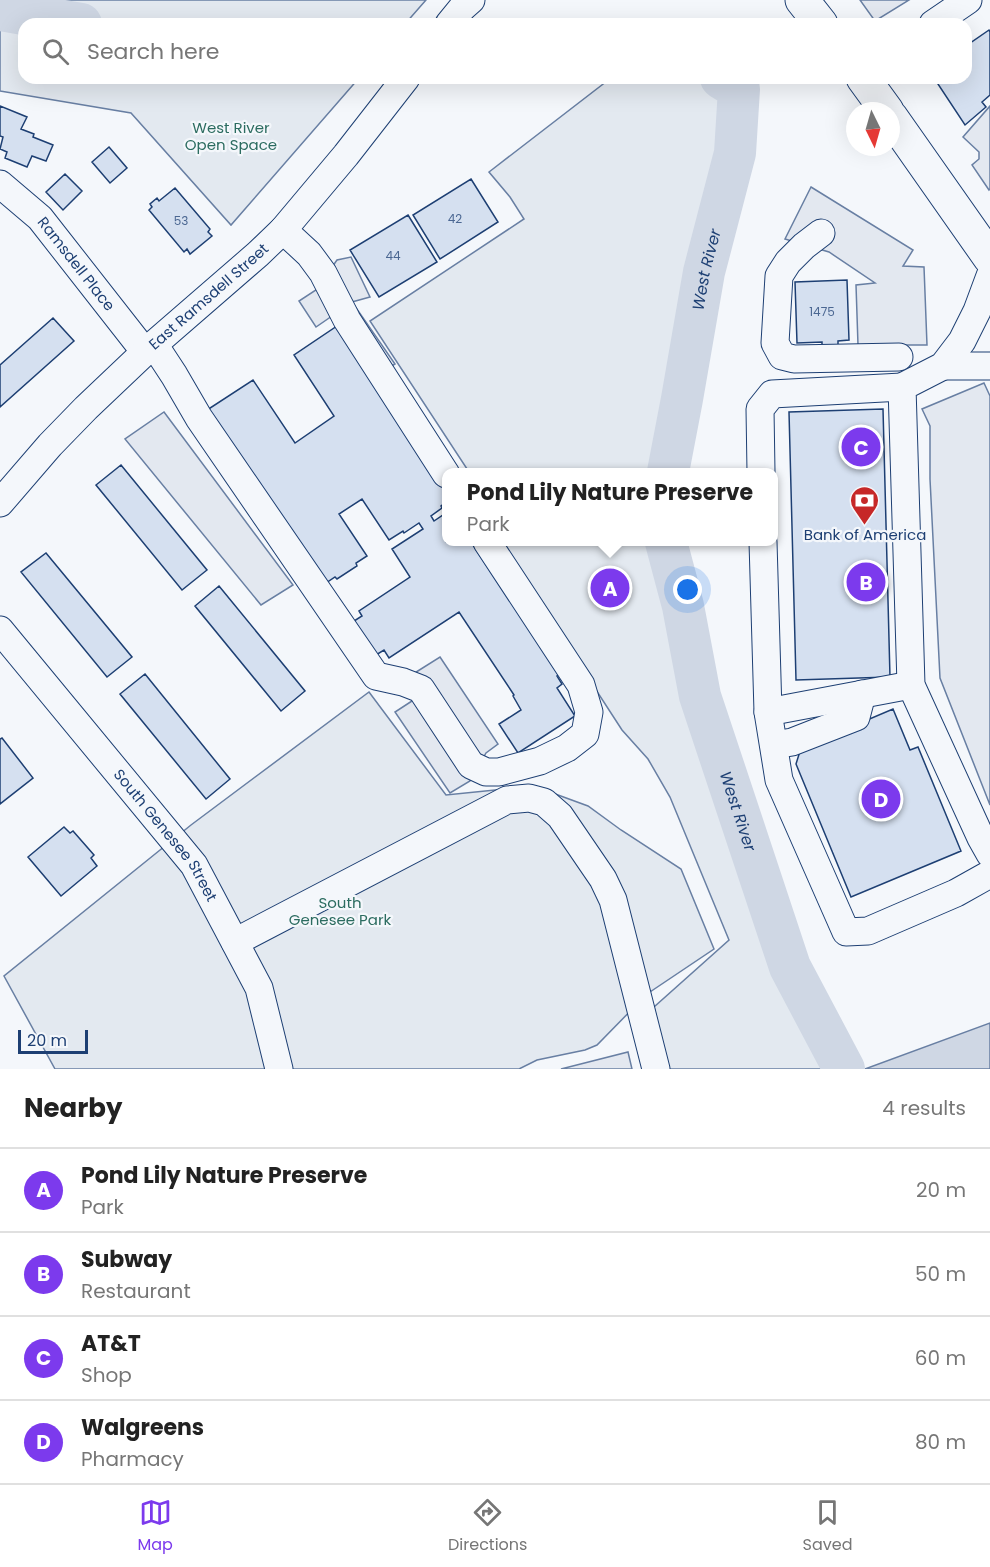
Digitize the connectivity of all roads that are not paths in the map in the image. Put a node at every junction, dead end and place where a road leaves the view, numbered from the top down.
1 (802, 0) edge
2 (968, 0) edge
3 (816, 18) edge
4 (942, 18) edge
5 (401, 84) edge
6 (867, 84) edge
7 (880, 102) edge
8 (900, 130) edge
9 (0, 184) edge
10 (283, 230) junction
11 (821, 234) dead end
12 (990, 258) edge
13 (990, 276) edge
14 (150, 349) junction
15 (898, 357) dead end
16 (943, 366) junction
17 (990, 366) edge
18 (902, 387) junction
19 (443, 468) edge
20 (761, 468) edge
21 (0, 503) edge
22 (490, 546) edge
23 (763, 546) edge
24 (0, 630) edge
25 (911, 685) junction
26 (862, 694) junction
27 (768, 712) junction
28 (774, 746) junction
29 (486, 772) junction
30 (491, 809) junction
31 (990, 854) edge
32 (990, 874) edge
33 (235, 942) junction
34 (279, 1069) edge
35 (656, 1069) edge

1 - 3 main road
2 - 4 street
5 - 10 street, East Ramsdell Street
6 - 7 main road
8 - 12 main road
9 - 14 street, Ramsdell Place
10 - 14 street, East Ramsdell Street
10 - 19 street
11 - 15 street
13 - 16 street
14 - 21 street, East Ramsdell Street
14 - 29 street, Ramsdell Place
16 - 17 street
16 - 18 street
18 - 20 street
18 - 25 street
22 - 29 street
23 - 27 street
24 - 33 street, South Genesee Street
25 - 26 street
25 - 31 street
26 - 27 street
26 - 28 street
27 - 28 street
28 - 32 street
29 - 30 street
30 - 33 street
30 - 35 street
33 - 34 street, South Genesee Street

